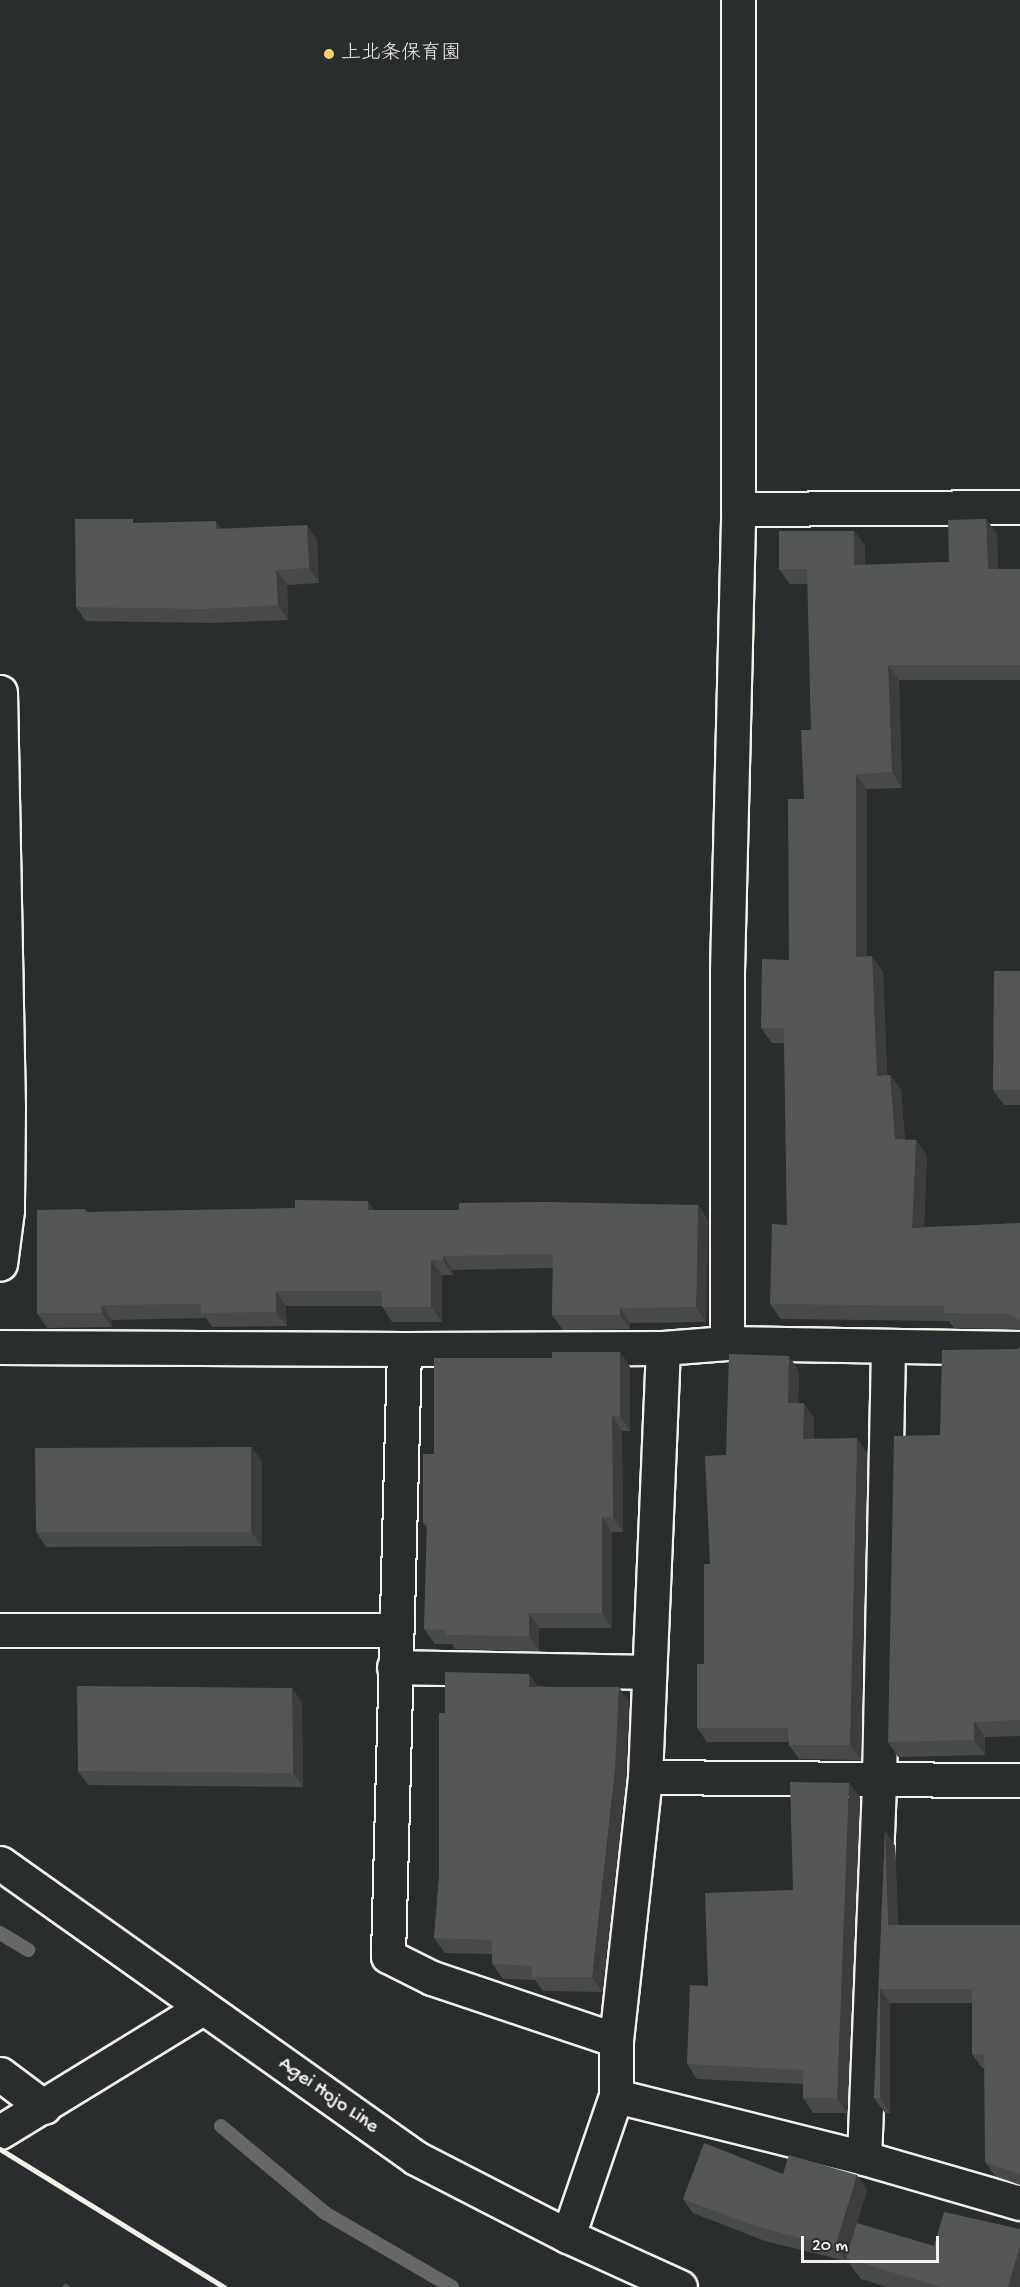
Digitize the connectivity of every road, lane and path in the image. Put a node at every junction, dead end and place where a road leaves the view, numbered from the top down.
1 (738, 0) edge
2 (1020, 507) edge
3 (738, 509) junction
4 (0, 692) edge
5 (3, 975) edge
6 (4, 1107) edge
7 (0, 1264) edge
8 (727, 1343) junction
9 (0, 1347) edge
10 (663, 1348) junction
11 (888, 1348) junction
12 (1020, 1348) edge
13 (404, 1349) junction
14 (0, 1630) edge
15 (396, 1630) junction
16 (394, 1667) junction
17 (648, 1672) junction
18 (645, 1777) junction
19 (879, 1779) junction
20 (1020, 1780) edge
21 (0, 1863) edge
22 (202, 2008) junction
23 (616, 2040) junction
24 (0, 2074) edge
25 (616, 2096) junction
26 (44, 2107) junction
27 (0, 2132) edge
28 (864, 2158) junction
29 (1020, 2204) edge
30 (568, 2236) junction
31 (680, 2287) edge

1 - 3 street
2 - 3 street
3 - 8 street
4 - 5 street
5 - 6 street
6 - 7 street
8 - 10 street
8 - 11 street
9 - 13 street
10 - 13 street
10 - 17 street
11 - 12 street
11 - 19 street
13 - 15 street
14 - 15 street
15 - 16 street
16 - 17 street
16 - 23 street
17 - 18 street
18 - 19 street
18 - 23 street
19 - 20 street
19 - 28 street
21 - 22 street, Agei Hojo Line
22 - 26 street
22 - 30 street, Agei Hojo Line
23 - 25 street
24 - 26 street
25 - 28 street
25 - 30 street
26 - 27 street
28 - 29 street
30 - 31 street, Agei Hojo Line

